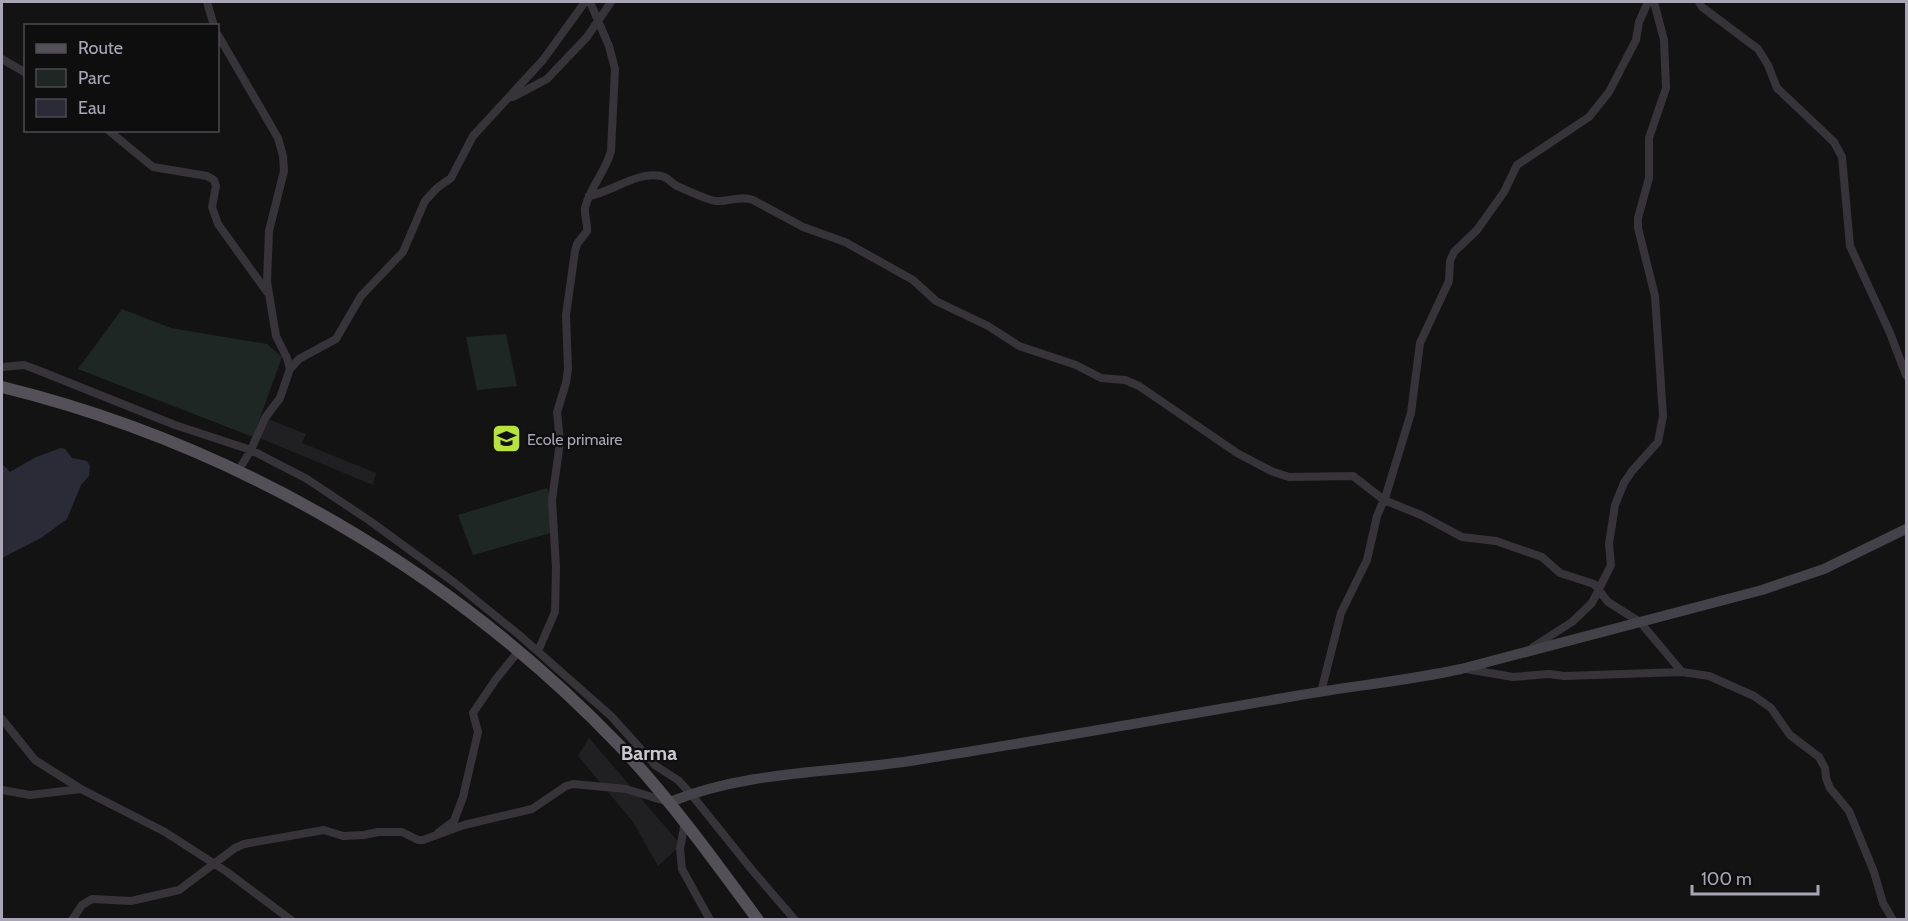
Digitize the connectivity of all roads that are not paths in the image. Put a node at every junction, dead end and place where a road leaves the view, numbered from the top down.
1 (207, 2) edge
2 (587, 2) edge
3 (611, 2) edge
4 (1648, 2) edge
5 (1654, 2) edge
6 (1699, 2) edge
7 (598, 20) junction
8 (213, 24) edge
9 (219, 37) edge
10 (2, 59) edge
11 (24, 72) edge
12 (508, 99) junction
13 (110, 132) edge
14 (589, 196) junction
15 (268, 293) junction
16 (2, 367) edge
17 (290, 369) junction
18 (1906, 375) edge
19 (2, 387) edge
20 (251, 450) junction
21 (238, 471) junction
22 (1384, 500) junction
23 (1906, 529) edge
24 (1599, 590) junction
25 (1640, 622) junction
26 (538, 651) junction
27 (1528, 651) junction
28 (518, 652) junction
29 (1461, 669) junction
30 (1682, 672) junction
31 (1322, 692) junction
32 (2, 720) edge
33 (81, 789) junction
34 (2, 790) edge
35 (691, 794) junction
36 (670, 802) junction
37 (685, 822) junction
38 (435, 836) junction
39 (215, 864) junction
40 (72, 920) edge
41 (291, 920) edge
42 (711, 920) edge
43 (758, 920) edge
44 (795, 920) edge
45 (1893, 920) edge

1 - 8 street
2 - 7 street
2 - 12 street
3 - 7 street
4 - 22 street
5 - 24 street
6 - 18 street
7 - 12 street
7 - 14 street
9 - 15 street
10 - 11 street
12 - 17 street
13 - 15 street
14 - 22 street
14 - 26 street
15 - 17 street
16 - 20 street
17 - 20 street
19 - 21 main road
20 - 21 street
20 - 26 street
21 - 28 main road
22 - 24 street
22 - 31 street
23 - 25 street
24 - 25 street
24 - 27 street
25 - 27 street
25 - 30 street
26 - 35 street
27 - 29 street
28 - 36 main road
28 - 38 street
29 - 30 street
29 - 31 street
30 - 45 street
31 - 35 street
32 - 33 street
33 - 34 street
33 - 39 street
35 - 36 street
35 - 44 street
36 - 37 main road
36 - 38 street
37 - 42 street
37 - 43 main road
38 - 39 street
39 - 40 street
39 - 41 street

